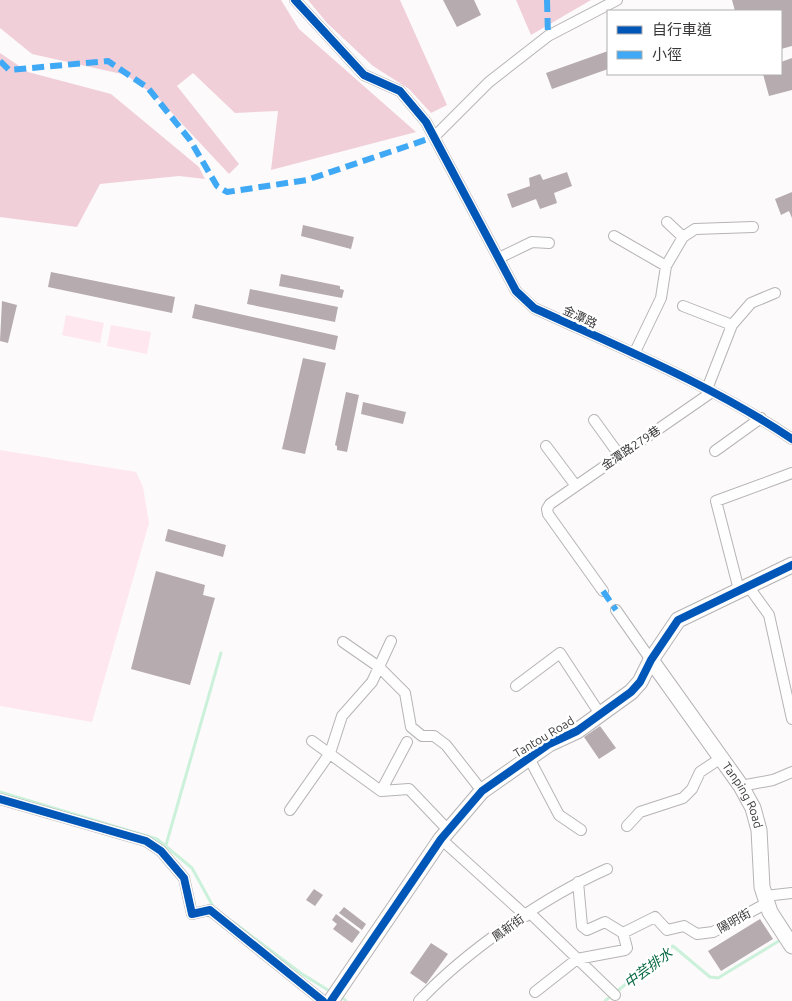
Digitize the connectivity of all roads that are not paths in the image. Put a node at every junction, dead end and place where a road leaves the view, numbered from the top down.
1 (295, 0) edge
2 (617, 0) edge
3 (434, 137) junction
4 (667, 222) dead end
5 (753, 227) dead end
6 (614, 236) dead end
7 (683, 237) junction
8 (549, 243) dead end
9 (499, 258) junction
10 (666, 266) junction
11 (774, 293) dead end
12 (682, 306) dead end
13 (732, 325) junction
14 (634, 354) junction
15 (710, 391) junction
16 (761, 418) junction
17 (594, 420) dead end
18 (792, 439) edge
19 (546, 446) dead end
20 (715, 451) dead end
21 (620, 456) junction
22 (792, 473) edge
23 (576, 486) junction
24 (792, 566) edge
25 (744, 588) junction
26 (603, 590) dead end
27 (616, 610) dead end
28 (391, 641) dead end
29 (343, 642) dead end
30 (651, 660) junction
31 (379, 667) junction
32 (516, 686) dead end
33 (600, 714) junction
34 (792, 719) edge
35 (312, 741) dead end
36 (407, 742) dead end
37 (330, 753) junction
38 (529, 758) junction
39 (721, 758) junction
40 (792, 772) edge
41 (741, 786) junction
42 (381, 791) junction
43 (482, 791) junction
44 (0, 799) edge
45 (290, 810) dead end
46 (627, 826) dead end
47 (581, 830) dead end
48 (445, 835) junction
49 (606, 869) dead end
50 (578, 882) junction
51 (792, 893) edge
52 (766, 900) junction
53 (528, 914) junction
54 (786, 930) edge
55 (624, 933) junction
56 (792, 946) edge
57 (577, 959) junction
58 (535, 992) dead end
59 (615, 995) dead end
60 (323, 1001) edge
61 (331, 1001) edge
62 (419, 1001) edge

1 - 3 street, 金潭路
2 - 3 street
3 - 9 street, 金潭路
4 - 7 street
5 - 7 street
6 - 10 street
7 - 10 street
8 - 9 street
9 - 14 street, 金潭路
10 - 14 street
11 - 13 street
12 - 13 street
13 - 15 street
14 - 15 street, 金潭路
15 - 16 street, 金潭路
15 - 21 street, 金潭路279巷
16 - 18 street, 金潭路
16 - 20 street
17 - 21 street
19 - 23 street
21 - 23 street, 金潭路279巷
22 - 25 street
23 - 26 street, 金潭路279巷
24 - 25 street, Tantou Road
25 - 30 street, Tantou Road
25 - 34 street
27 - 30 street
28 - 31 street
29 - 31 street
30 - 33 street, Tantou Road
30 - 39 street, Tanping Road
31 - 37 street
31 - 43 street
32 - 33 street
33 - 38 street, Tantou Road
35 - 37 street
36 - 42 street
37 - 42 street
37 - 45 street
38 - 43 street, Tantou Road
38 - 47 street
39 - 41 street, Tanping Road
39 - 46 street
40 - 41 street
41 - 52 street, Tanping Road
42 - 48 street
43 - 48 street, Tantou Road
44 - 60 street
48 - 53 street
48 - 61 street, Tantou Road
49 - 50 street, 鳳新街
50 - 53 street, 鳳新街
50 - 55 street
51 - 52 street
52 - 54 street, Tanping Road
52 - 55 street, 陽明街
53 - 57 street
53 - 62 street, 鳳新街
54 - 56 street, Tanping Road
55 - 57 street
57 - 58 street
57 - 59 street

